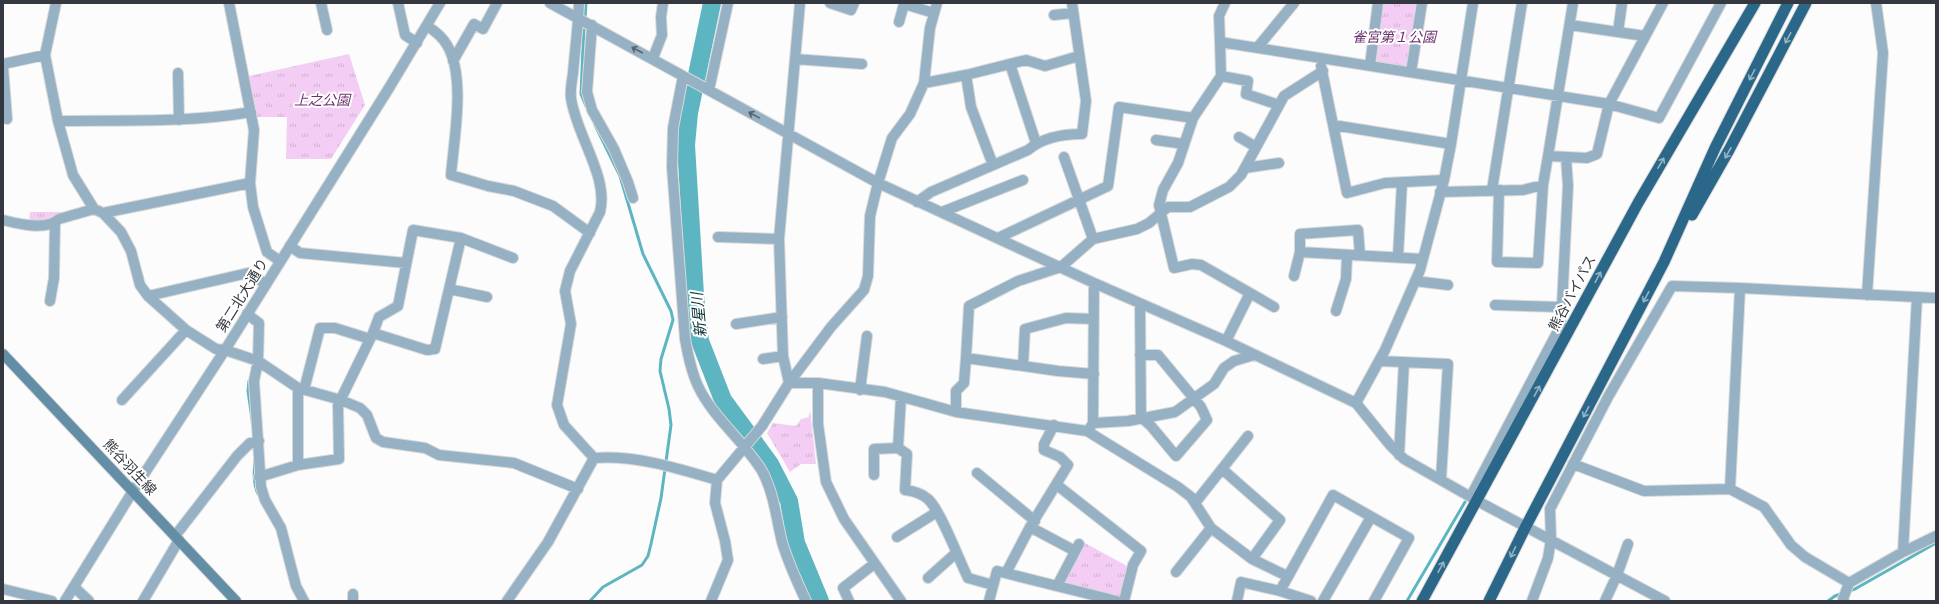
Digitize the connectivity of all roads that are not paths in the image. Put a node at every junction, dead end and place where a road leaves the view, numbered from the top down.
1 (56, 3) edge
2 (229, 3) edge
3 (321, 3) edge
4 (398, 3) edge
5 (497, 3) edge
6 (550, 3) edge
7 (580, 3) edge
8 (663, 3) edge
9 (728, 3) edge
10 (800, 3) edge
11 (830, 3) edge
12 (854, 3) edge
13 (937, 3) edge
14 (1225, 3) edge
15 (1294, 3) edge
16 (1378, 3) edge
17 (1422, 3) edge
18 (1473, 3) edge
19 (1522, 3) edge
20 (1573, 3) edge
21 (1622, 3) edge
22 (1663, 3) edge
23 (1721, 3) edge
24 (1755, 3) edge
25 (1788, 3) edge
26 (1806, 3) edge
27 (1876, 3) edge
28 (438, 4) edge
29 (1073, 8) edge
30 (934, 13) junction
31 (1054, 15) dead end
32 (579, 20) junction
33 (899, 22) dead end
34 (591, 25) junction
35 (1570, 25) junction
36 (427, 26) junction
37 (327, 30) dead end
38 (1618, 32) junction
39 (1645, 36) junction
40 (1220, 42) junction
41 (417, 43) junction
42 (1257, 48) junction
43 (45, 55) junction
44 (1078, 56) junction
45 (654, 58) junction
46 (1320, 58) junction
47 (795, 59) junction
48 (453, 61) junction
49 (862, 64) dead end
50 (1010, 64) junction
51 (3, 65) edge
52 (1370, 65) junction
53 (1323, 71) junction
54 (1411, 72) junction
55 (178, 73) dead end
56 (966, 75) junction
57 (684, 76) junction
58 (1221, 76) junction
59 (1461, 82) junction
60 (924, 83) junction
61 (1508, 89) junction
62 (708, 90) junction
63 (1557, 96) junction
64 (1609, 104) junction
65 (1279, 105) junction
66 (251, 112) junction
67 (1193, 118) junction
68 (7, 119) dead end
69 (179, 120) junction
70 (58, 121) junction
71 (1333, 125) junction
72 (788, 134) junction
73 (1239, 137) dead end
74 (1156, 140) dead end
75 (1036, 143) junction
76 (1184, 144) junction
77 (1451, 144) junction
78 (1256, 147) junction
79 (1548, 156) junction
80 (1064, 157) dead end
81 (1566, 157) junction
82 (1279, 164) dead end
83 (993, 165) junction
84 (1245, 168) junction
85 (1023, 180) dead end
86 (1444, 180) junction
87 (1402, 182) junction
88 (250, 183) junction
89 (878, 183) junction
90 (1543, 185) junction
91 (1495, 190) junction
92 (1440, 192) junction
93 (633, 198) dead end
94 (1078, 200) junction
95 (917, 202) junction
96 (99, 211) junction
97 (942, 212) junction
98 (1161, 212) junction
99 (3, 220) edge
100 (55, 223) junction
101 (590, 233) junction
102 (718, 237) dead end
103 (461, 238) junction
104 (998, 238) junction
105 (1093, 238) junction
106 (778, 239) junction
107 (290, 246) junction
108 (1300, 252) junction
109 (1347, 255) junction
110 (1360, 255) junction
111 (1398, 257) junction
112 (513, 258) dead end
113 (1423, 259) junction
114 (280, 261) junction
115 (1664, 262) junction
116 (406, 263) junction
117 (1061, 267) junction
118 (1294, 276) dead end
119 (1415, 281) junction
120 (266, 284) junction
121 (1094, 284) junction
122 (1448, 285) dead end
123 (1740, 288) junction
124 (449, 289) junction
125 (1250, 293) junction
126 (1867, 295) junction
127 (148, 296) junction
128 (487, 298) dead end
129 (1916, 298) junction
130 (1936, 298) edge
131 (50, 301) dead end
132 (1140, 304) junction
133 (1495, 305) dead end
134 (1561, 307) junction
135 (1274, 308) dead end
136 (1336, 310) dead end
137 (247, 314) junction
138 (782, 317) junction
139 (1093, 319) junction
140 (736, 324) dead end
141 (186, 330) junction
142 (372, 336) junction
143 (867, 336) dead end
144 (1226, 341) junction
145 (225, 350) junction
146 (3, 354) edge
147 (1140, 355) junction
148 (1254, 355) junction
149 (784, 356) junction
150 (763, 358) dead end
151 (966, 358) junction
152 (258, 361) junction
153 (1379, 361) junction
154 (1404, 362) junction
155 (1023, 366) junction
156 (1094, 374) junction
157 (789, 383) junction
158 (818, 384) junction
159 (301, 389) junction
160 (860, 390) junction
161 (901, 397) junction
162 (1193, 398) junction
163 (122, 400) dead end
164 (341, 400) junction
165 (1356, 403) junction
166 (956, 412) junction
167 (1141, 417) junction
168 (1054, 425) junction
169 (1090, 427) junction
170 (1248, 436) dead end
171 (259, 441) junction
172 (744, 448) junction
173 (898, 448) junction
174 (1399, 455) junction
175 (594, 458) junction
176 (1573, 464) junction
177 (298, 465) junction
178 (1222, 469) junction
179 (977, 473) dead end
180 (874, 475) dead end
181 (259, 477) junction
182 (718, 480) junction
183 (1441, 480) junction
184 (1057, 485) junction
185 (578, 489) junction
186 (1730, 490) junction
187 (133, 491) junction
188 (1474, 499) junction
189 (1195, 502) junction
190 (937, 512) junction
191 (1371, 517) junction
192 (1033, 524) junction
193 (1526, 526) junction
194 (1211, 528) junction
195 (1936, 536) edge
196 (897, 537) dead end
197 (177, 538) junction
198 (1551, 539) junction
199 (1628, 544) dead end
200 (1903, 552) junction
201 (956, 553) junction
202 (1252, 559) junction
203 (874, 564) junction
204 (1176, 572) dead end
205 (1006, 573) junction
206 (1617, 575) junction
207 (1287, 576) junction
208 (928, 578) dead end
209 (1848, 584) junction
210 (993, 585) junction
211 (1057, 586) junction
212 (74, 587) junction
213 (3, 589) edge
214 (1280, 591) junction
215 (1844, 600) edge
216 (52, 601) edge
217 (65, 601) edge
218 (89, 601) edge
219 (143, 601) edge
220 (236, 601) edge
221 (304, 601) edge
222 (507, 601) edge
223 (711, 601) edge
224 (806, 601) edge
225 (849, 601) edge
226 (901, 601) edge
227 (989, 601) edge
228 (1117, 601) edge
229 (1124, 601) edge
230 (1237, 601) edge
231 (1310, 601) edge
232 (1323, 601) edge
233 (1374, 601) edge
234 (1422, 601) edge
235 (1489, 601) edge
236 (1532, 601) edge
237 (1604, 601) edge
238 (1665, 601) edge

1 - 43 street
2 - 66 street
3 - 37 street
4 - 41 street
5 - 48 street
6 - 32 street
7 - 32 street
8 - 45 street
9 - 62 street
10 - 47 street
11 - 12 street
13 - 30 street
14 - 40 street
15 - 42 street
16 - 52 street
17 - 54 street
18 - 59 street
19 - 61 street
20 - 35 street
21 - 38 street
22 - 39 street
23 - 64 street
188 -> 24 highway, 熊谷バイパス
25 -> 115 highway
26 -> 115 highway
27 - 126 street
28 - 36 street, 第二北大通り
29 - 31 street
29 - 44 street
30 - 33 street
30 - 60 street
32 - 34 street
32 - 101 street
45 -> 34 street
34 - 93 street
35 - 38 street
35 - 63 street
36 - 41 street, 第二北大通り
36 - 48 street
38 - 39 street
39 - 64 street
40 - 42 street
40 - 58 street
41 - 107 street, 第二北大通り
42 - 46 street
43 - 51 street
43 - 70 street
44 - 50 street
44 - 75 street
45 - 57 street
46 - 52 street
46 - 53 street
47 - 49 street
47 - 72 street
48 - 101 street
50 - 56 street
50 - 75 street
51 - 68 street
52 - 54 street
53 - 65 street
53 - 71 street
54 - 59 street
55 - 69 street
56 - 60 street
56 - 83 street
57 - 62 street
57 - 172 street
58 - 65 street
58 - 67 street
59 - 61 street
59 - 77 street
60 - 89 street
61 - 63 street
61 - 91 street
72 -> 62 street
63 - 64 street
63 - 79 street
64 - 81 street
65 - 78 street
66 - 69 street
66 - 88 street
67 - 76 street
67 - 94 street
69 - 70 street
70 - 96 street
71 - 77 street
71 - 87 street
72 - 89 street
72 - 106 street
73 - 78 street
74 - 76 street
75 - 83 street
76 - 98 street
77 - 86 street
78 - 84 street
79 - 81 street
79 - 90 street
80 - 94 street
81 - 134 street
82 - 84 street
83 - 95 street
84 - 98 street
85 - 97 street
86 - 87 street
86 - 92 street
87 - 111 street
88 - 96 street
88 - 114 street
89 - 95 street
89 - 157 street
90 - 91 street
90 - 91 street
91 - 92 street
92 - 113 street
94 - 104 street
94 - 105 street
95 - 97 street
96 - 100 street
96 - 127 street
97 - 104 street
98 - 105 street
98 - 125 street
99 - 100 street
100 - 131 street
101 - 175 street
102 - 106 street
103 - 112 street
103 - 116 street
103 - 124 street
104 - 117 street
105 - 117 street
106 - 138 street
107 - 114 street, 第二北大通り
107 - 116 street
108 - 109 street
108 - 110 street
108 - 118 street
109 - 110 street
109 - 136 street
110 - 111 street
111 - 113 street
113 - 119 street
114 - 120 street, 第二北大通り
115 -> 193 highway
116 - 142 street
117 - 121 street
117 - 151 street
119 - 122 street
119 - 153 street
120 - 127 street
120 - 137 street, 第二北大通り
121 - 132 street
121 - 139 street
123 - 126 street
123 - 176 street
123 - 186 street
124 - 128 street
124 - 142 street
125 - 135 street
125 - 144 street
126 - 129 street
127 - 141 street
129 - 130 street
129 - 200 street
132 - 144 street
132 - 147 street
133 - 134 street
134 - 188 street
137 - 145 street, 第二北大通り
137 - 152 street
138 - 140 street
138 - 149 street
139 - 155 street
139 - 156 street
141 - 145 street
141 - 163 street
142 - 159 street
142 - 164 street
143 - 160 street
144 - 148 street
145 - 152 street
145 - 187 street, 第二北大通り
146 - 187 main road, 熊谷羽生線
147 - 162 street
147 - 167 street
148 - 162 street
148 - 165 street
149 - 150 street
149 - 157 street
151 - 155 street
151 - 166 street
152 - 159 street
152 - 171 street
153 - 154 street
153 - 165 street
154 - 174 street
154 - 183 street
155 - 156 street
156 - 169 street
157 - 158 street
157 - 172 street
158 - 160 street
158 - 203 street
159 - 164 street
159 - 177 street
160 - 161 street
161 - 166 street
161 - 173 street
162 - 167 street
162 - 167 street
164 - 177 street
164 - 185 street
165 - 174 street
166 - 168 street
167 - 169 street
168 - 169 street
168 - 184 street
169 - 189 street
170 - 178 street
171 - 181 street
171 - 197 street
172 - 182 street
172 - 224 street
173 - 180 street
173 - 190 street
174 - 183 street
175 - 182 street
175 - 185 street
176 - 186 street
176 - 198 street
177 - 181 street
178 - 189 street
178 - 202 street
179 - 192 street
181 - 221 street
182 - 223 street
183 - 188 street
184 - 192 street
184 - 229 street
185 - 222 street
186 - 209 street
187 - 197 main road, 熊谷羽生線
187 - 212 street, 第二北大通り
188 - 193 street
234 -> 188 highway, 熊谷バイパス
189 - 194 street
190 - 196 street
190 - 201 street
191 - 207 street
191 - 232 street
191 - 233 street
192 - 205 street
192 - 211 street
193 - 198 street
193 -> 235 highway
194 - 202 street
194 - 204 street
195 - 200 street
197 - 219 street
197 - 220 main road, 熊谷羽生線
198 - 206 street
198 - 236 street
199 - 206 street
200 - 209 street
201 - 208 street
201 - 210 street
202 - 207 street
203 - 225 street
203 - 226 street
205 - 210 street
205 - 211 street
206 - 237 street
206 - 238 street
207 - 214 street
209 - 215 street
210 - 227 street
211 - 228 street
212 - 217 street, 第二北大通り
212 - 218 street
213 - 216 street
214 - 230 street
214 - 231 street

